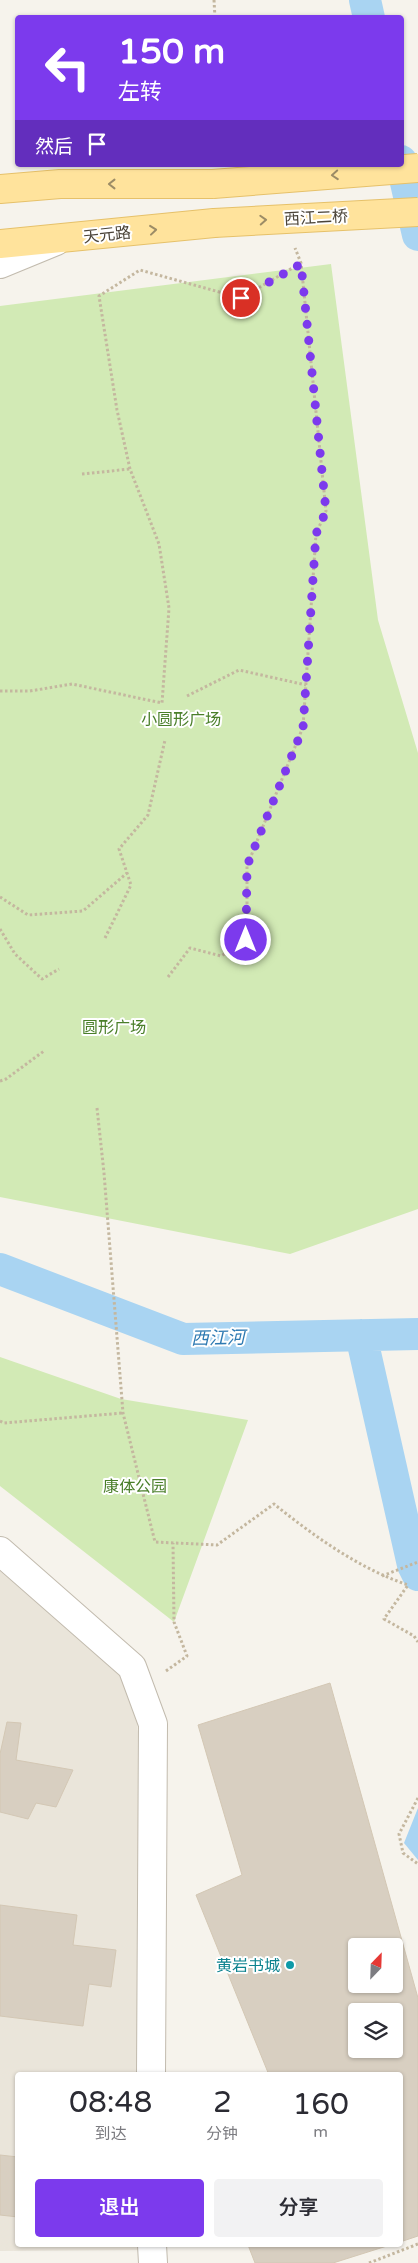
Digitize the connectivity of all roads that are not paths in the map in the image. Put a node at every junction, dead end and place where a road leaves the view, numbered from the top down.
1 (418, 168) edge
2 (0, 180) edge
3 (60, 184) junction
4 (0, 189) edge
5 (418, 212) edge
6 (214, 223) joint
7 (62, 239) junction
8 (0, 244) edge
9 (0, 264) edge
10 (0, 1551) edge
11 (151, 2072) edge
12 (152, 2247) edge
13 (153, 2263) edge

1 -> 3 main road, bridge
2 - 3 street
3 - 4 main road
6 -> 5 main road, 西江二桥, bridge
7 -> 6 main road, 天元路
7 - 8 main road, 天元路
7 - 9 street
10 - 11 street
12 - 13 street

